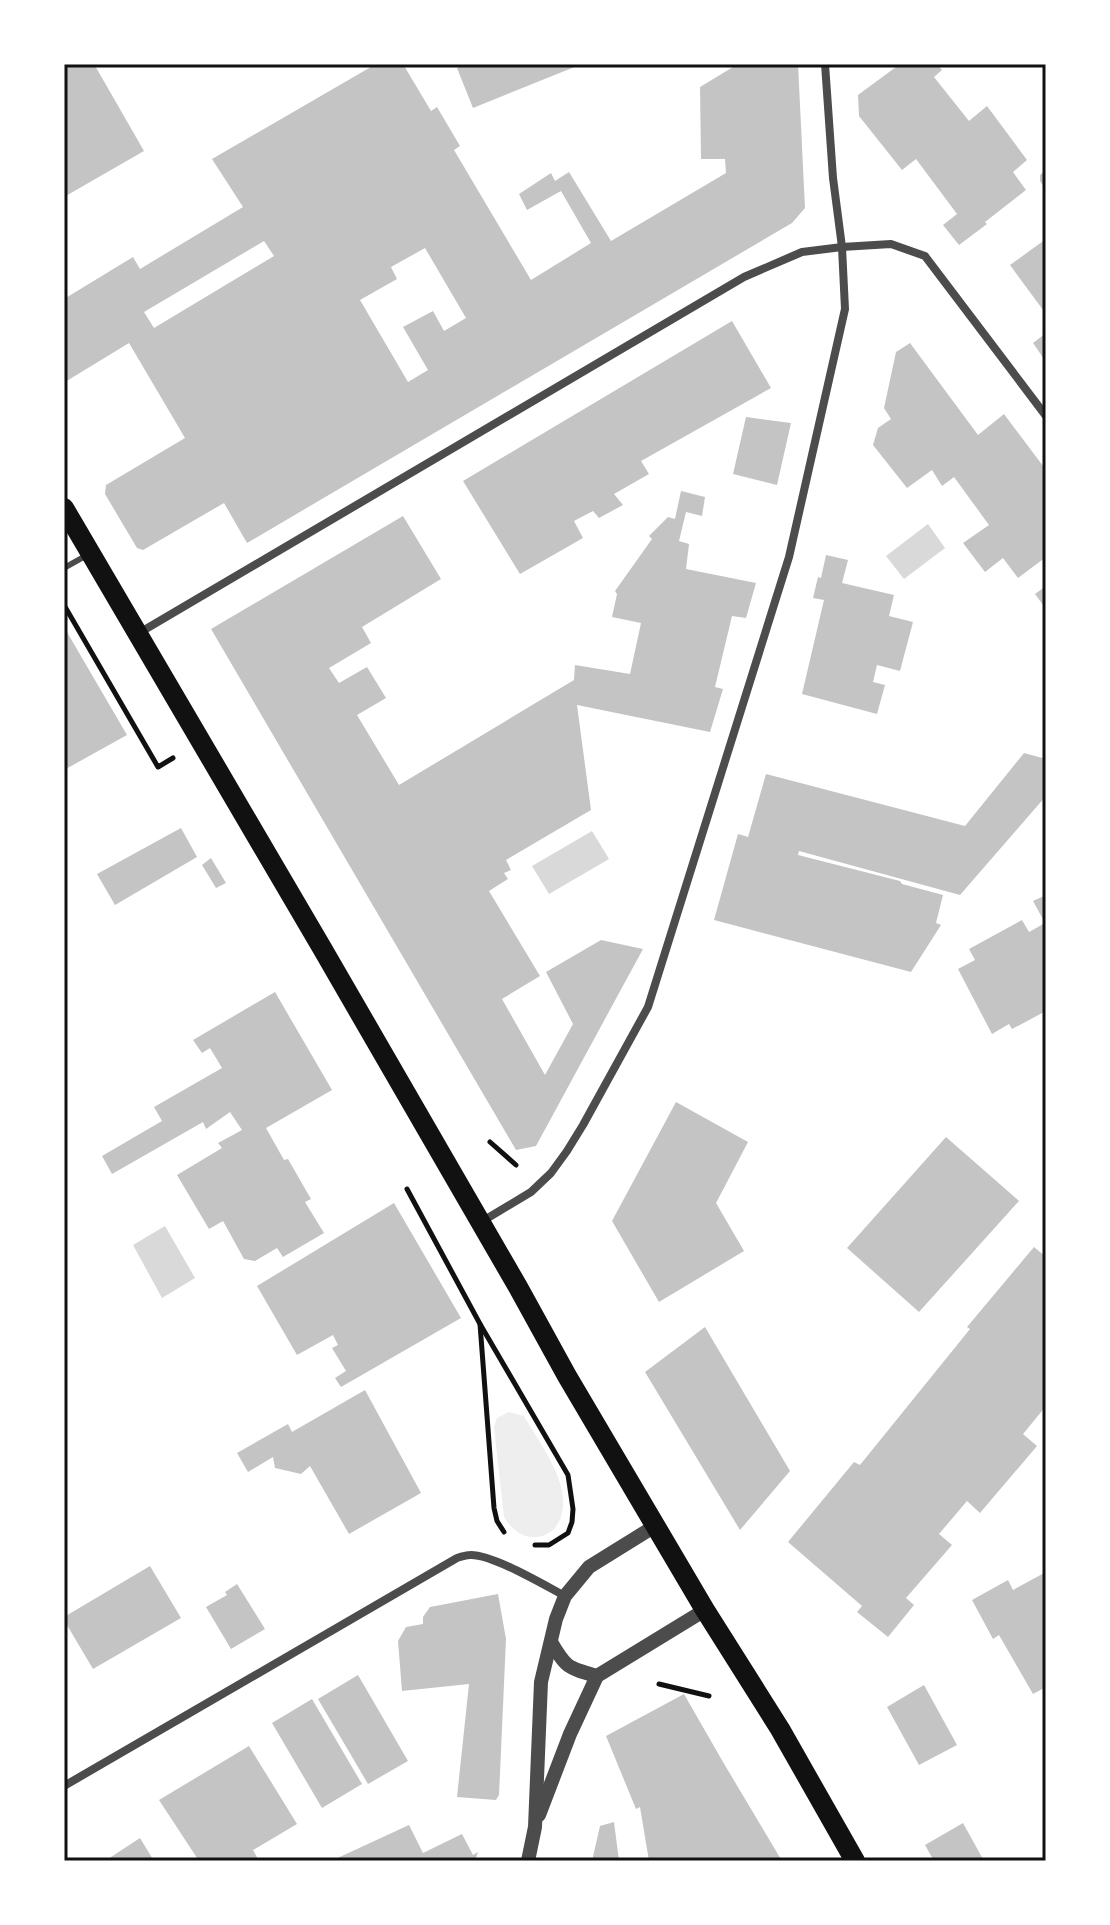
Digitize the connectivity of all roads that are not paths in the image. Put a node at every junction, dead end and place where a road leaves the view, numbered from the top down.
1 (825, 64) edge
2 (842, 247) junction
3 (1046, 416) edge
4 (64, 508) edge
5 (91, 553) junction
6 (64, 568) edge
7 (138, 633) junction
8 (480, 1223) junction
9 (655, 1526) junction
10 (565, 1596) junction
11 (705, 1610) junction
12 (551, 1642) junction
13 (597, 1676) junction
14 (64, 1786) edge
15 (535, 1827) junction
16 (528, 1861) edge
17 (855, 1861) edge

1 - 2 street
2 - 3 street
2 - 7 street
2 - 8 street
4 - 5 main road
5 - 6 lane
5 - 7 main road
7 - 8 main road
8 - 9 main road
9 - 10 street
9 - 11 main road
10 - 12 street
10 - 14 street
11 - 13 street
11 - 17 main road
12 - 13 street
12 - 15 street
13 - 15 street
15 - 16 street

